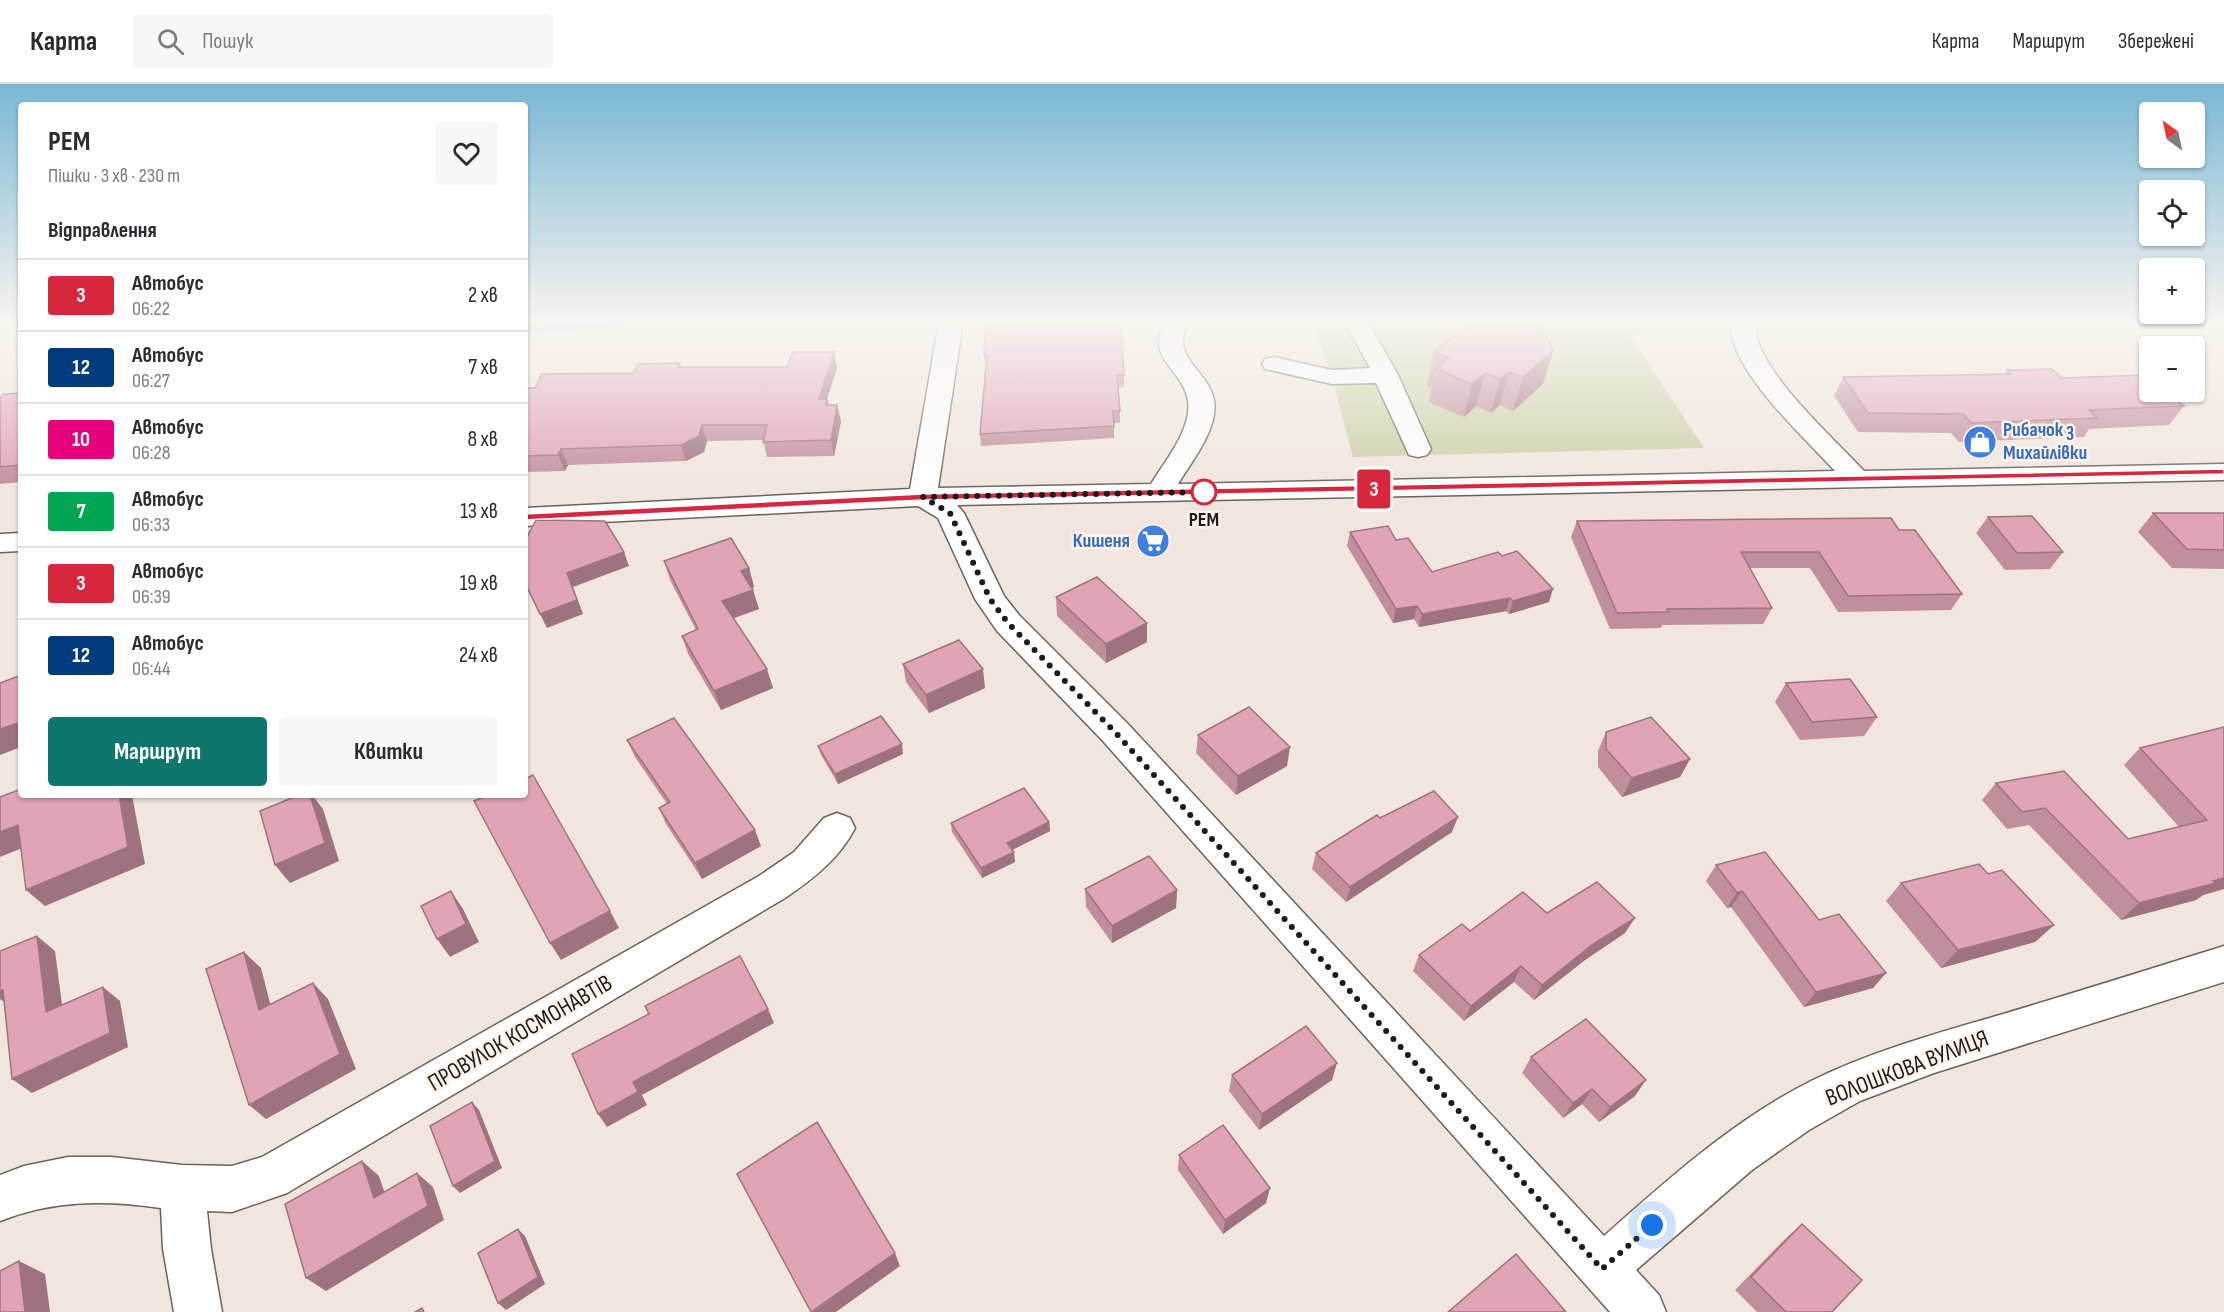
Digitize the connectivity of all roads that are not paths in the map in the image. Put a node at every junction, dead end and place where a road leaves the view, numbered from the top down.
1 (942, 379) edge
2 (1190, 379) edge
3 (1388, 379) edge
4 (1766, 379) edge
5 (1418, 449) dead end
6 (2224, 472) edge
7 (1856, 478) junction
8 (1159, 493) junction
9 (923, 497) junction
10 (528, 517) edge
11 (18, 542) edge
12 (0, 543) edge
13 (837, 828) dead end
14 (2224, 964) edge
15 (182, 1188) junction
16 (0, 1198) edge
17 (1602, 1269) junction
18 (198, 1312) edge
19 (1642, 1312) edge

1 - 9 street
2 - 8 street
3 - 5 street
4 - 7 street
6 - 7 street
7 - 8 street
8 - 9 street
9 - 10 street
9 - 17 street
11 - 12 street
13 - 15 street, ПРОВУЛОК КОСМОНАВТІВ
14 - 17 street, ВОЛОШКОВА ВУЛИЦЯ
15 - 16 street, ПРОВУЛОК КОСМОНАВТІВ
15 - 18 street
17 - 19 street

